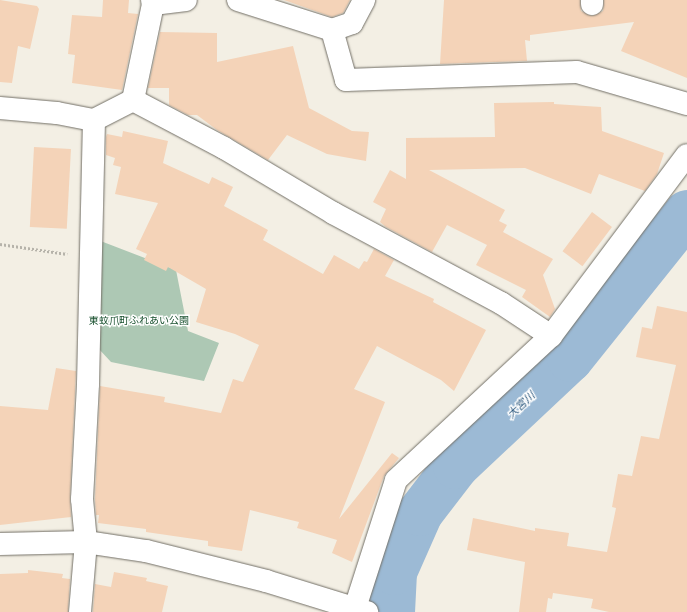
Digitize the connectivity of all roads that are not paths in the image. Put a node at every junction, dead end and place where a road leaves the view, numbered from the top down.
1 (186, 0) edge
2 (238, 0) edge
3 (364, 0) edge
4 (152, 2) edge
5 (332, 30) junction
6 (133, 100) junction
7 (687, 104) edge
8 (0, 108) edge
9 (94, 120) junction
10 (687, 155) edge
11 (550, 336) junction
12 (86, 542) junction
13 (0, 544) edge
14 (359, 611) edge
15 (80, 612) edge

1 - 4 street
2 - 5 street
3 - 5 street
4 - 6 street
5 - 7 street
6 - 9 street
6 - 11 street
8 - 9 street
9 - 12 street
10 - 11 street
11 - 14 street
12 - 13 street
12 - 14 street
12 - 15 street

